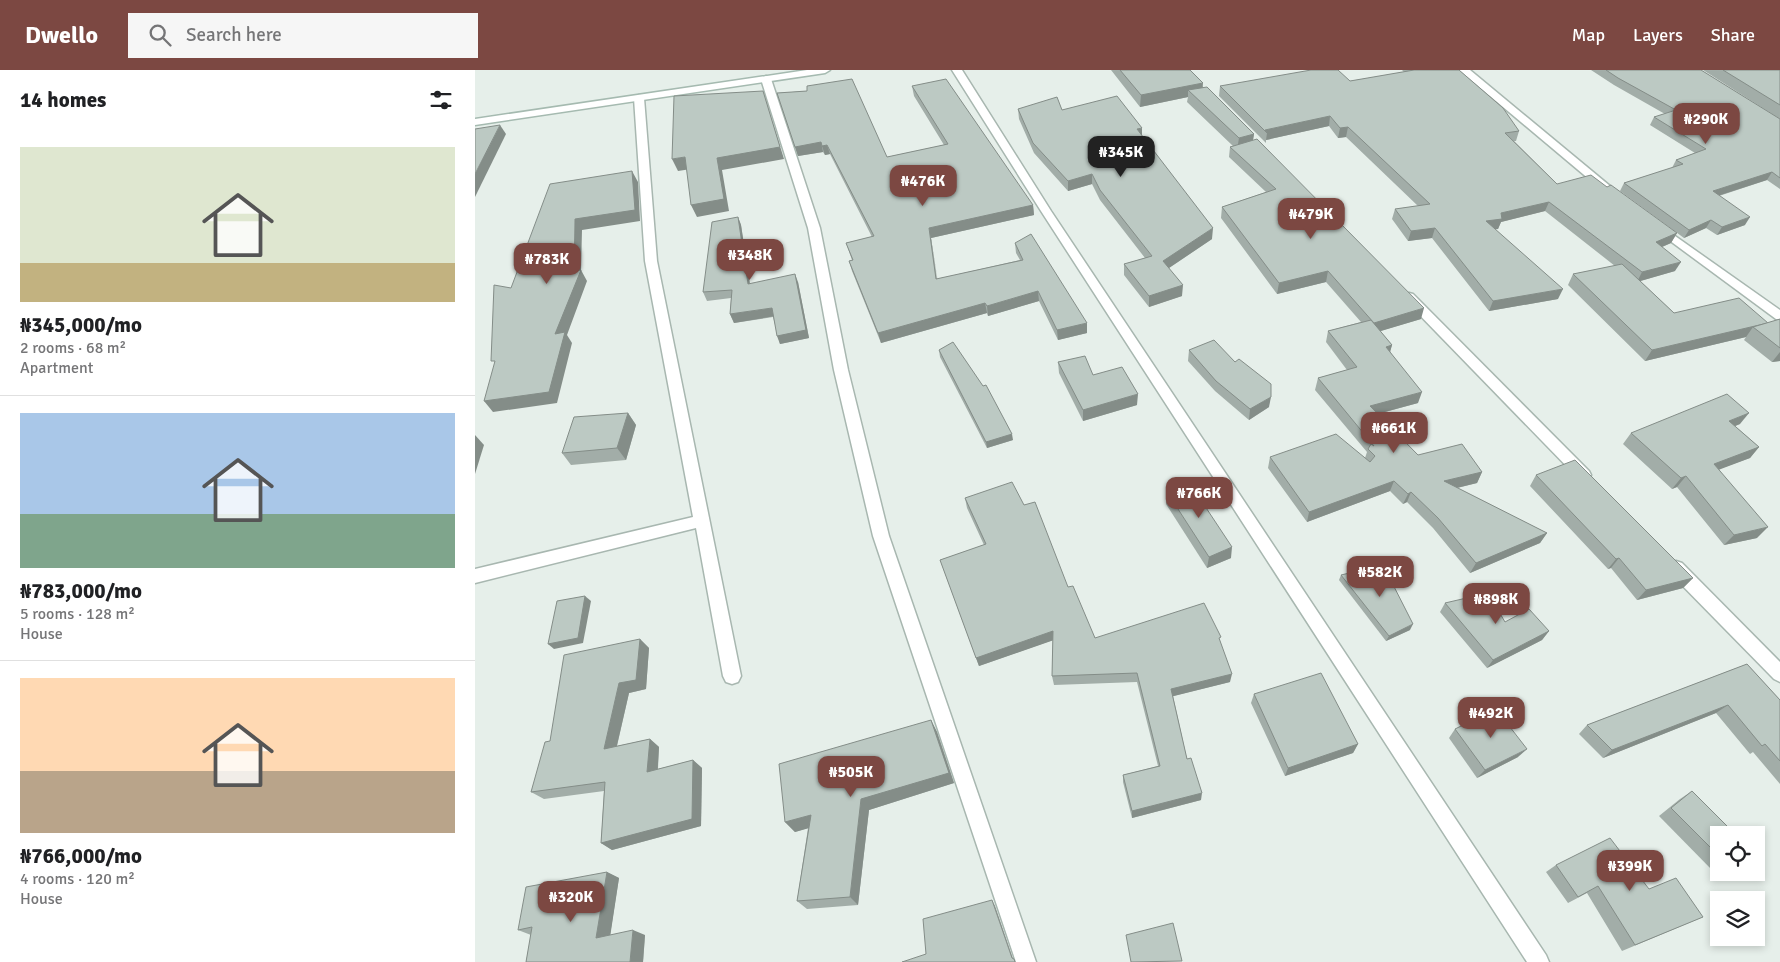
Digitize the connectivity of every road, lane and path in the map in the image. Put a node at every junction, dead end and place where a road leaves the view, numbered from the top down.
1 (825, 70) edge
2 (957, 70) edge
3 (1464, 70) edge
4 (766, 79) junction
5 (639, 98) junction
6 (475, 122) edge
7 (1614, 194) edge
8 (1646, 217) edge
9 (1402, 290) edge
10 (1780, 316) edge
11 (1591, 482) edge
12 (701, 522) junction
13 (1668, 560) edge
14 (475, 576) edge
15 (1780, 674) edge
16 (732, 676) dead end
17 (1025, 962) edge
18 (1539, 962) edge

1 - 4 street
2 - 18 street
3 - 7 street
4 - 5 street
4 - 17 street
5 - 6 street
5 - 12 street
8 - 10 street
9 - 11 street
12 - 14 street
12 - 16 street
13 - 15 street

